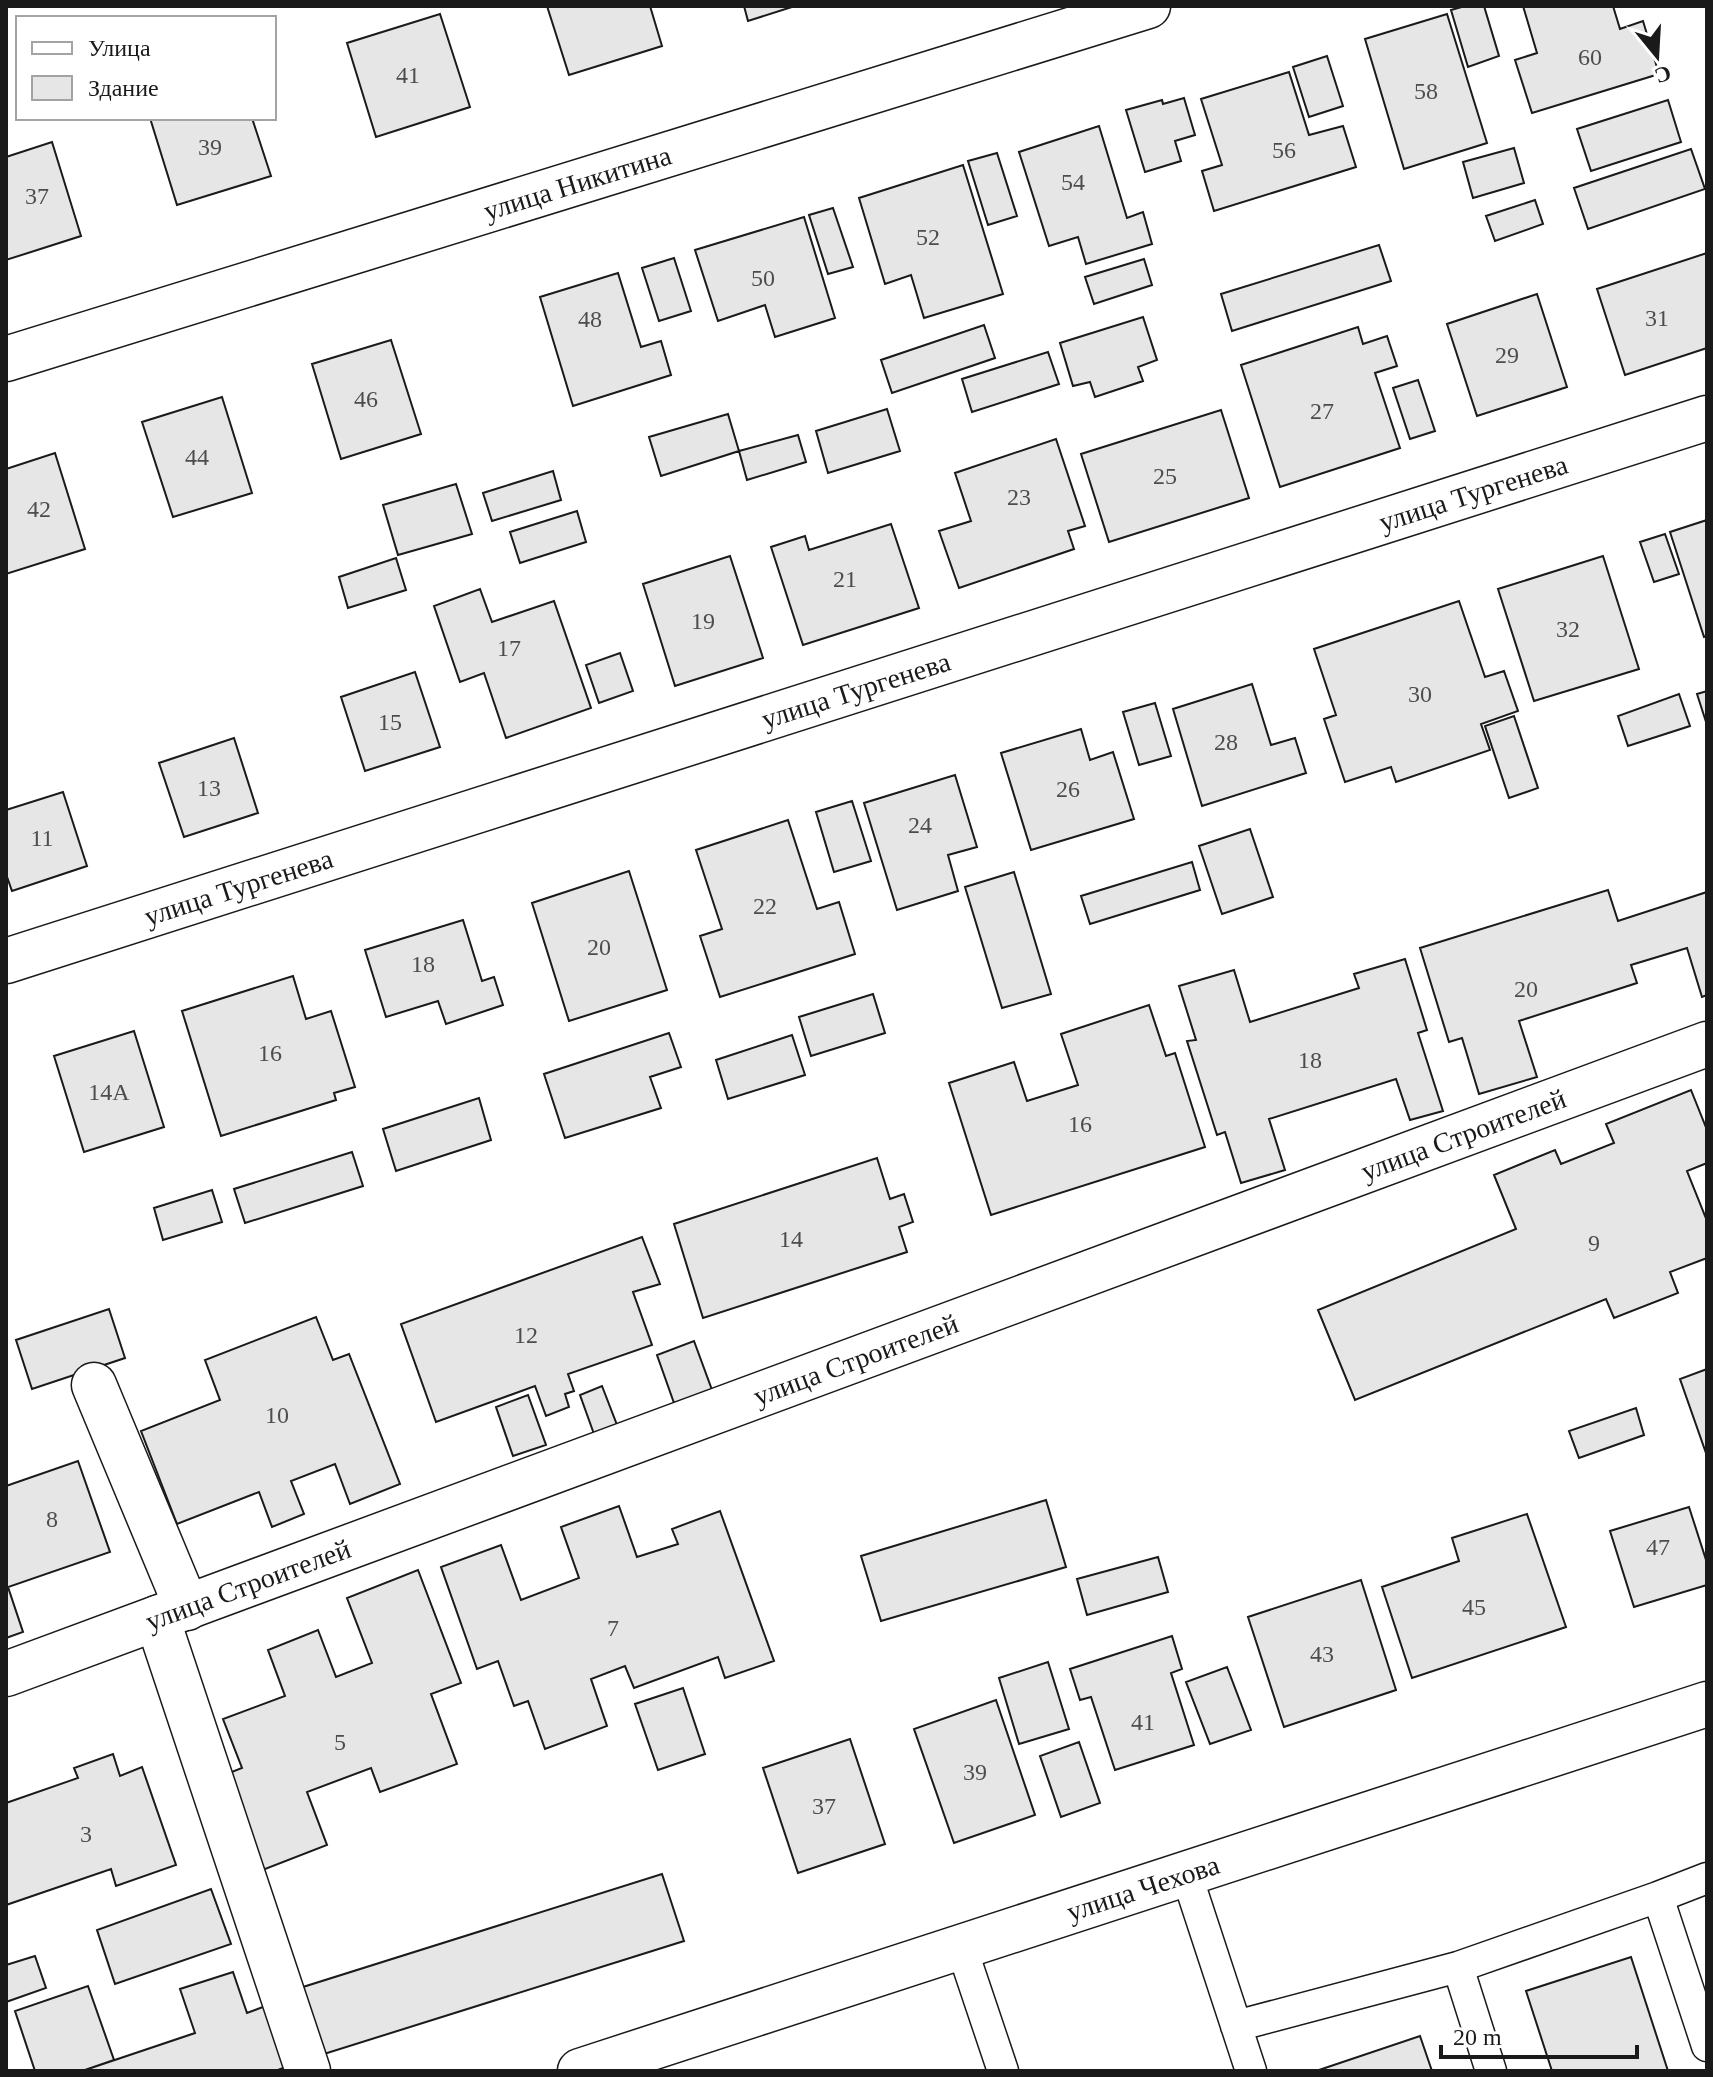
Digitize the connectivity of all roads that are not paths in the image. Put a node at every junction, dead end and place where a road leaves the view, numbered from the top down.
1 (1148, 6) edge
2 (6, 359) edge
3 (1707, 418) edge
4 (6, 961) edge
5 (1707, 1044) edge
6 (94, 1385) dead end
7 (172, 1613) junction
8 (6, 1674) edge
9 (1707, 1704) edge
10 (1186, 1873) junction
11 (1707, 1878) edge
12 (1658, 1897) junction
13 (961, 1946) junction
14 (1458, 1967) junction
15 (1236, 2026) junction
16 (1707, 2046) edge
17 (308, 2071) edge
18 (580, 2071) edge
19 (1003, 2071) edge
20 (1251, 2071) edge
21 (1491, 2071) edge

1 - 2 street, улица Никитина
3 - 4 street, улица Тургенева
5 - 7 street, улица Строителей
6 - 7 street
7 - 8 street, улица Строителей
7 - 17 street
9 - 10 street, улица Чехова
10 - 13 street, улица Чехова
10 - 15 lane
11 - 12 lane
12 - 14 lane
12 - 16 lane
13 - 18 street, улица Чехова
13 - 19 lane
14 - 15 lane
14 - 21 lane
15 - 20 lane

